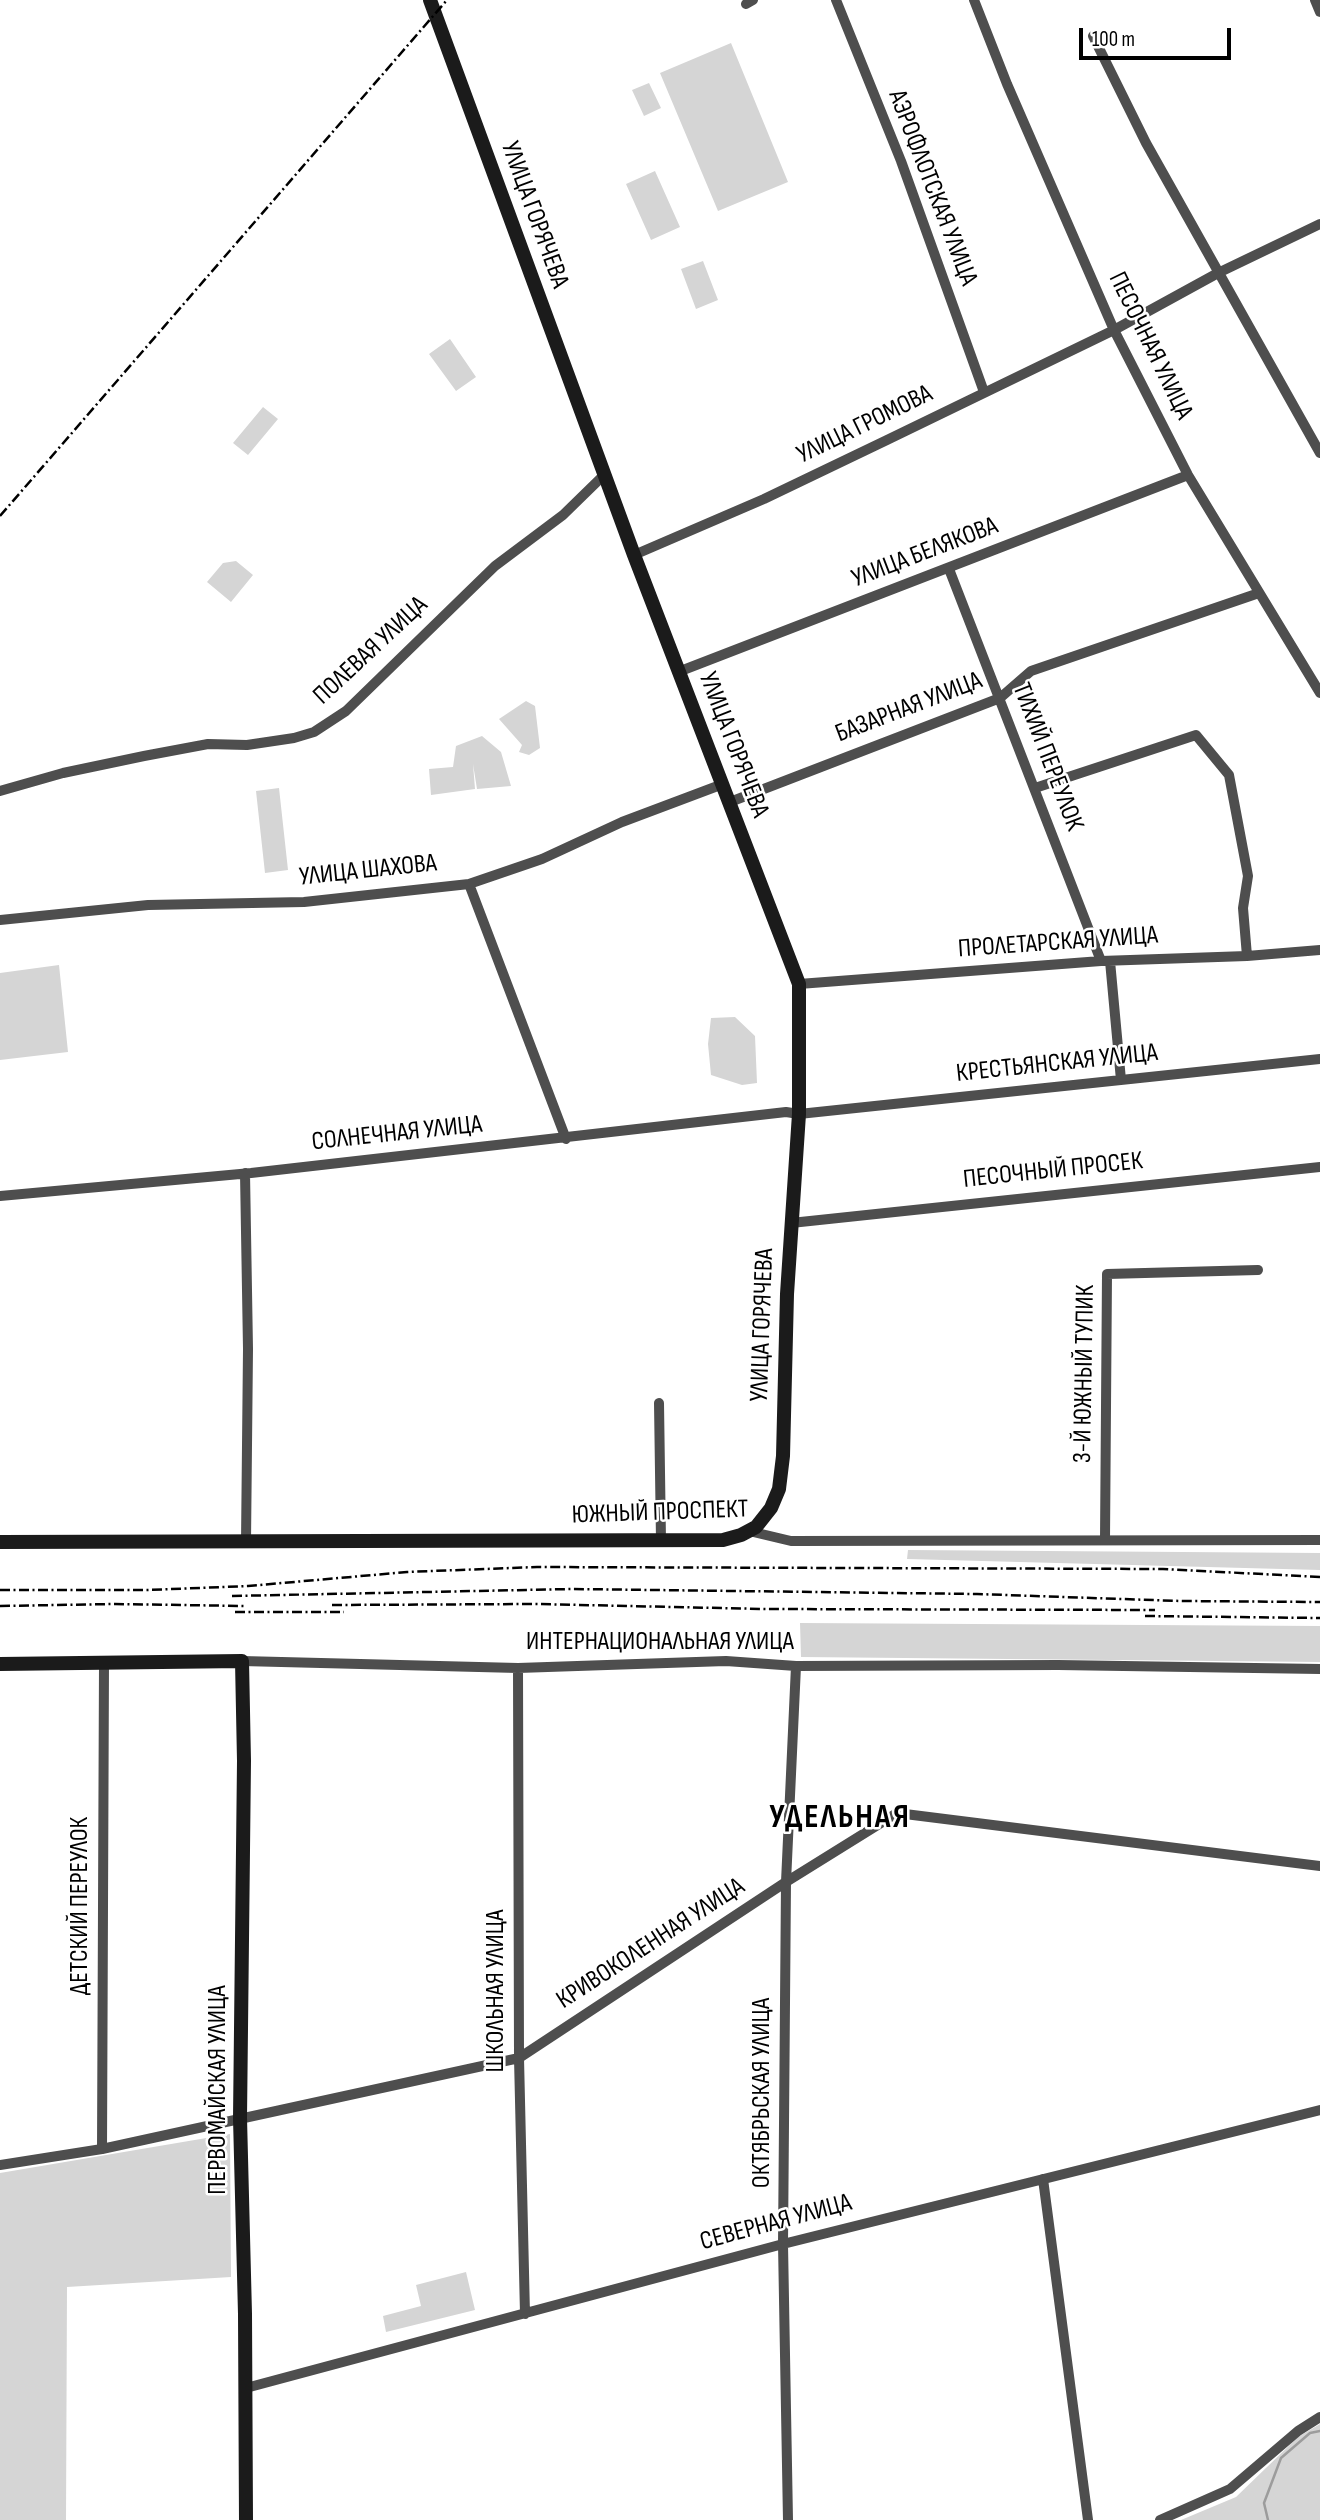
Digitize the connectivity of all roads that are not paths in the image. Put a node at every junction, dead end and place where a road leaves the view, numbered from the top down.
1 (430, 0) edge
2 (836, 0) edge
3 (974, 0) edge
4 (1315, 0) edge
5 (1320, 12) edge
6 (1093, 36) dead end
7 (1320, 224) edge
8 (1218, 273) junction
9 (1114, 330) junction
10 (984, 392) junction
11 (1320, 453) edge
12 (605, 474) junction
13 (1188, 475) junction
14 (634, 555) junction
15 (948, 569) junction
16 (1259, 593) junction
17 (678, 672) junction
18 (1320, 693) edge
19 (1000, 698) junction
20 (723, 784) junction
21 (1035, 788) junction
22 (0, 791) edge
23 (730, 802) junction
24 (469, 884) junction
25 (0, 920) edge
26 (1320, 950) edge
27 (1247, 956) junction
28 (1105, 961) junction
29 (799, 984) junction
30 (1320, 1059) edge
31 (1121, 1080) junction
32 (799, 1114) junction
33 (566, 1139) junction
34 (1320, 1167) edge
35 (245, 1173) junction
36 (0, 1196) edge
37 (791, 1223) junction
38 (1258, 1270) dead end
39 (659, 1403) dead end
40 (749, 1531) junction
41 (1104, 1539) junction
42 (1320, 1540) edge
43 (661, 1541) junction
44 (0, 1542) edge
45 (246, 1542) junction
46 (242, 1661) junction
47 (104, 1663) junction
48 (0, 1664) edge
49 (796, 1666) junction
50 (518, 1668) junction
51 (1320, 1670) edge
52 (1320, 1866) edge
53 (786, 1882) junction
54 (519, 2058) junction
55 (1320, 2110) edge
56 (240, 2118) junction
57 (102, 2149) junction
58 (0, 2165) edge
59 (1042, 2179) junction
60 (783, 2244) junction
61 (524, 2314) junction
62 (246, 2388) junction
63 (1320, 2417) edge
64 (246, 2520) edge
65 (788, 2520) edge
66 (1088, 2520) edge
67 (1160, 2520) edge

1 - 12 main road, УЛИЦА ГОРЯЧЕВА
2 - 10 street, АЭРОФЛОТСКАЯ УЛИЦА
3 - 9 street, ПЕСОЧНАЯ УЛИЦА
4 - 5 street
6 - 8 street
7 - 8 street, УЛИЦА ГРОМОВА
8 - 9 street, УЛИЦА ГРОМОВА
8 - 11 street
9 - 10 street, УЛИЦА ГРОМОВА
9 - 13 street, ПЕСОЧНАЯ УЛИЦА
10 - 14 street, УЛИЦА ГРОМОВА
12 - 14 main road, УЛИЦА ГОРЯЧЕВА
12 - 22 street, ПОЛЕВАЯ УЛИЦА
13 - 15 street, УЛИЦА БЕЛЯКОВА
13 - 16 street, ПЕСОЧНАЯ УЛИЦА
14 - 17 main road, УЛИЦА ГОРЯЧЕВА
15 - 17 street, УЛИЦА БЕЛЯКОВА
15 - 19 street, ТИХИЙ ПЕРЕУЛОК
16 - 18 street, ПЕСОЧНАЯ УЛИЦА
16 - 19 street, БАЗАРНАЯ УЛИЦА
17 - 20 main road, УЛИЦА ГОРЯЧЕВА
19 - 21 street, ТИХИЙ ПЕРЕУЛОК
19 - 23 street, БАЗАРНАЯ УЛИЦА
20 - 23 main road, УЛИЦА ГОРЯЧЕВА
20 - 24 street, УЛИЦА ШАХОВА
21 - 27 street
21 - 28 street, ТИХИЙ ПЕРЕУЛОК
23 - 29 main road, УЛИЦА ГОРЯЧЕВА
24 - 25 street, УЛИЦА ШАХОВА
24 - 33 street
26 - 27 street, ПРОЛЕТАРСКАЯ УЛИЦА
27 - 28 street, ПРОЛЕТАРСКАЯ УЛИЦА
28 - 29 street, ПРОЛЕТАРСКАЯ УЛИЦА
28 - 31 street, ТИХИЙ ПЕРЕУЛОК
29 - 32 main road, УЛИЦА ГОРЯЧЕВА
30 - 31 street, КРЕСТЬЯНСКАЯ УЛИЦА
31 - 32 street, КРЕСТЬЯНСКАЯ УЛИЦА
32 - 33 street, СОЛНЕЧНАЯ УЛИЦА
32 - 37 main road, УЛИЦА ГОРЯЧЕВА
33 - 35 street, СОЛНЕЧНАЯ УЛИЦА
34 - 37 street, ПЕСОЧНЫЙ ПРОСЕК
35 - 36 street, СОЛНЕЧНАЯ УЛИЦА
35 - 45 street
37 - 40 main road, УЛИЦА ГОРЯЧЕВА
38 - 41 street, 3-Й ЮЖНЫЙ ТУПИК
39 - 43 street
40 - 41 street, ЮЖНЫЙ ПРОСПЕКТ
40 - 43 main road, ЮЖНЫЙ ПРОСПЕКТ
41 - 42 street, ЮЖНЫЙ ПРОСПЕКТ
43 - 45 main road, ЮЖНЫЙ ПРОСПЕКТ
44 - 45 main road, ЮЖНЫЙ ПРОСПЕКТ
46 - 47 main road, ИНТЕРНАЦИОНАЛЬНАЯ УЛИЦА
46 - 50 street, ИНТЕРНАЦИОНАЛЬНАЯ УЛИЦА
46 - 56 main road, ПЕРВОМАЙСКАЯ УЛИЦА
47 - 48 main road, ИНТЕРНАЦИОНАЛЬНАЯ УЛИЦА
47 - 57 street, ДЕТСКИЙ ПЕРЕУЛОК
49 - 50 street, ИНТЕРНАЦИОНАЛЬНАЯ УЛИЦА
49 - 51 street, ИНТЕРНАЦИОНАЛЬНАЯ УЛИЦА
49 - 53 street, ОКТЯБРЬСКАЯ УЛИЦА
50 - 54 street, ШКОЛЬНАЯ УЛИЦА
52 - 53 street, КРИВОКОЛЕННАЯ УЛИЦА
53 - 54 street, КРИВОКОЛЕННАЯ УЛИЦА
53 - 60 street, ОКТЯБРЬСКАЯ УЛИЦА
54 - 56 street, КРИВОКОЛЕННАЯ УЛИЦА
54 - 61 street, ШКОЛЬНАЯ УЛИЦА
55 - 59 street, СЕВЕРНАЯ УЛИЦА
56 - 57 street, КРИВОКОЛЕННАЯ УЛИЦА
56 - 62 main road, ПЕРВОМАЙСКАЯ УЛИЦА
57 - 58 street, КРИВОКОЛЕННАЯ УЛИЦА
59 - 60 street, СЕВЕРНАЯ УЛИЦА
59 - 66 street
60 - 61 street, СЕВЕРНАЯ УЛИЦА
60 - 65 street, ОКТЯБРЬСКАЯ УЛИЦА
61 - 62 street, СЕВЕРНАЯ УЛИЦА
62 - 64 main road, ПЕРВОМАЙСКАЯ УЛИЦА
63 - 67 street

